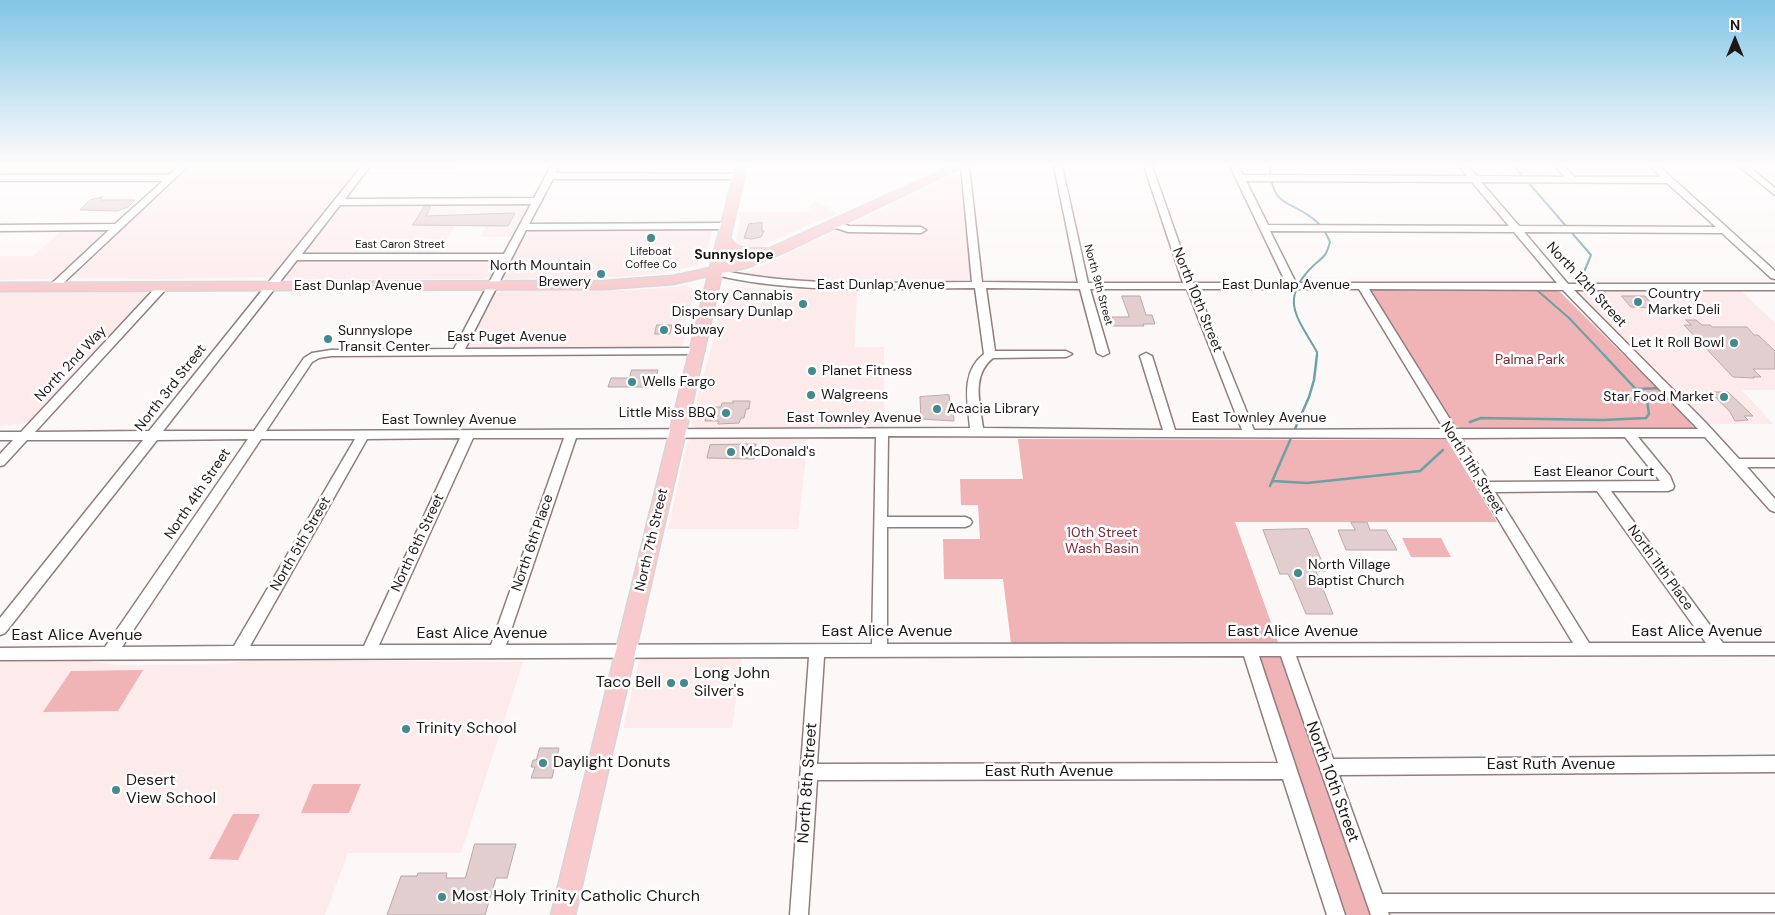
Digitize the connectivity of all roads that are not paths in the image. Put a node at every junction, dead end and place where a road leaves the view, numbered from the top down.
1 (138, 209) edge
2 (332, 209) edge
3 (532, 209) edge
4 (730, 209) edge
5 (866, 209) edge
6 (970, 209) edge
7 (1067, 209) edge
8 (1162, 209) edge
9 (1255, 209) edge
10 (1498, 209) edge
11 (1701, 209) edge
12 (833, 224) junction
13 (118, 227) junction
14 (522, 227) junction
15 (0, 228) edge
16 (1264, 228) junction
17 (1515, 229) junction
18 (921, 230) dead end
19 (1724, 230) junction
20 (724, 232) junction
21 (783, 248) junction
22 (293, 257) junction
23 (507, 257) junction
24 (714, 272) junction
25 (1775, 276) edge
26 (978, 285) junction
27 (1085, 285) junction
28 (1191, 285) junction
29 (1292, 285) junction
30 (54, 286) junction
31 (163, 286) junction
32 (271, 286) junction
33 (493, 286) junction
34 (1362, 286) junction
35 (0, 287) edge
36 (1565, 287) junction
37 (1775, 287) edge
38 (698, 351) junction
39 (458, 352) junction
40 (1103, 353) dead end
41 (1066, 354) dead end
42 (316, 355) joint
43 (990, 355) junction
44 (1146, 356) dead end
45 (977, 432) junction
46 (882, 433) junction
47 (1249, 433) junction
48 (1708, 433) junction
49 (571, 434) junction
50 (676, 434) junction
51 (1170, 434) junction
52 (1451, 434) junction
53 (1629, 434) junction
54 (152, 435) junction
55 (363, 435) junction
56 (468, 435) junction
57 (0, 436) edge
58 (25, 436) junction
59 (257, 436) junction
60 (0, 462) edge
61 (1736, 463) junction
62 (1775, 463) edge
63 (1485, 487) junction
64 (1601, 487) junction
65 (1775, 507) edge
66 (880, 522) junction
67 (966, 522) dead end
68 (0, 629) edge
69 (1249, 649) junction
70 (1719, 649) junction
71 (1775, 649) edge
72 (816, 650) junction
73 (879, 650) junction
74 (1286, 650) junction
75 (1585, 650) junction
76 (496, 651) junction
77 (627, 651) junction
78 (239, 652) junction
79 (368, 652) junction
80 (0, 654) edge
81 (109, 654) junction
82 (1775, 764) edge
83 (1327, 766) junction
84 (1289, 771) junction
85 (808, 772) junction
86 (1775, 903) edge
87 (1377, 909) edge
88 (563, 915) edge
89 (799, 915) edge
90 (1336, 915) edge

1 - 13 street
2 - 22 street, North 3rd Street
3 - 14 street
4 - 20 main road, North 7th Street
5 - 12 main road
6 - 26 street
7 - 27 street, North 9th Street
8 - 28 street, North 10th Street
9 - 16 street
10 - 17 street, North 12th Street
11 - 19 street
12 - 18 street
12 - 21 main road
13 - 15 street
13 - 30 street
14 - 20 street
14 - 23 street
16 - 17 street
16 - 29 street
17 - 19 street
17 - 36 street, North 12th Street
19 - 25 street
20 - 21 main road
20 - 24 main road, North 7th Street
21 - 24 main road
22 - 23 street, East Caron Street
22 - 32 street, North 3rd Street
23 - 33 street
24 - 26 street, East Dunlap Avenue
24 - 33 main road, East Dunlap Avenue
24 - 38 main road, North 7th Street
26 - 27 street, East Dunlap Avenue
26 - 43 street
27 - 28 street, East Dunlap Avenue
27 - 40 street, North 9th Street
28 - 29 street, East Dunlap Avenue
28 - 47 street, North 10th Street
29 - 34 street, East Dunlap Avenue
30 - 31 main road, East Dunlap Avenue
30 - 35 main road, East Dunlap Avenue
31 - 32 main road, East Dunlap Avenue
31 - 58 street, North 2nd Way
32 - 33 main road, East Dunlap Avenue
32 - 54 street, North 3rd Street
33 - 39 street
34 - 36 street, East Dunlap Avenue
34 - 52 street, North 11th Street
36 - 37 street, East Dunlap Avenue
36 - 48 street, North 12th Street
38 - 39 street, East Puget Avenue
38 - 50 main road, North 7th Street
39 - 42 street, East Puget Avenue
41 - 43 street
42 - 59 street, North 4th Street
43 - 45 street
44 - 51 street
45 - 46 street, East Townley Avenue
45 - 51 street, East Townley Avenue
46 - 50 street, East Townley Avenue
46 - 66 street
47 - 51 street, East Townley Avenue
47 - 52 street, East Townley Avenue
48 - 53 street, East Townley Avenue
48 - 61 street, North 12th Street
49 - 50 street, East Townley Avenue
49 - 56 street, East Townley Avenue
49 - 76 street, North 6th Place
50 - 77 main road, North 7th Street
52 - 53 street, East Townley Avenue
52 - 63 street, North 11th Street
53 - 64 street, East Eleanor Court
54 - 58 street, East Townley Avenue
54 - 59 street, East Townley Avenue
54 - 68 street, North 3rd Street
55 - 56 street, East Townley Avenue
55 - 59 street, East Townley Avenue
55 - 78 street, North 5th Street
56 - 79 street, North 6th Street
57 - 58 street, East Townley Avenue
58 - 60 street, North 2nd Way
59 - 81 street, North 4th Street
61 - 62 street
61 - 65 street, North 12th Street
63 - 64 street, East Eleanor Court
63 - 75 street, North 11th Street
64 - 70 street, North 11th Place
66 - 67 street
66 - 73 street
69 - 73 street, East Alice Avenue
69 - 74 street, East Alice Avenue
69 - 84 street
70 - 71 street, East Alice Avenue
70 - 75 street, East Alice Avenue
72 - 73 street, East Alice Avenue
72 - 77 street, East Alice Avenue
72 - 85 street, North 8th Street
74 - 75 street, East Alice Avenue
74 - 83 street, North 10th Street
76 - 77 street, East Alice Avenue
76 - 79 street, East Alice Avenue
77 - 88 main road, North 7th Street
78 - 79 street, East Alice Avenue
78 - 81 street, East Alice Avenue
80 - 81 street, East Alice Avenue
82 - 83 street, East Ruth Avenue
83 - 87 street, North 10th Street
84 - 85 street, East Ruth Avenue
84 - 90 street
85 - 89 street, North 8th Street
86 - 87 street

